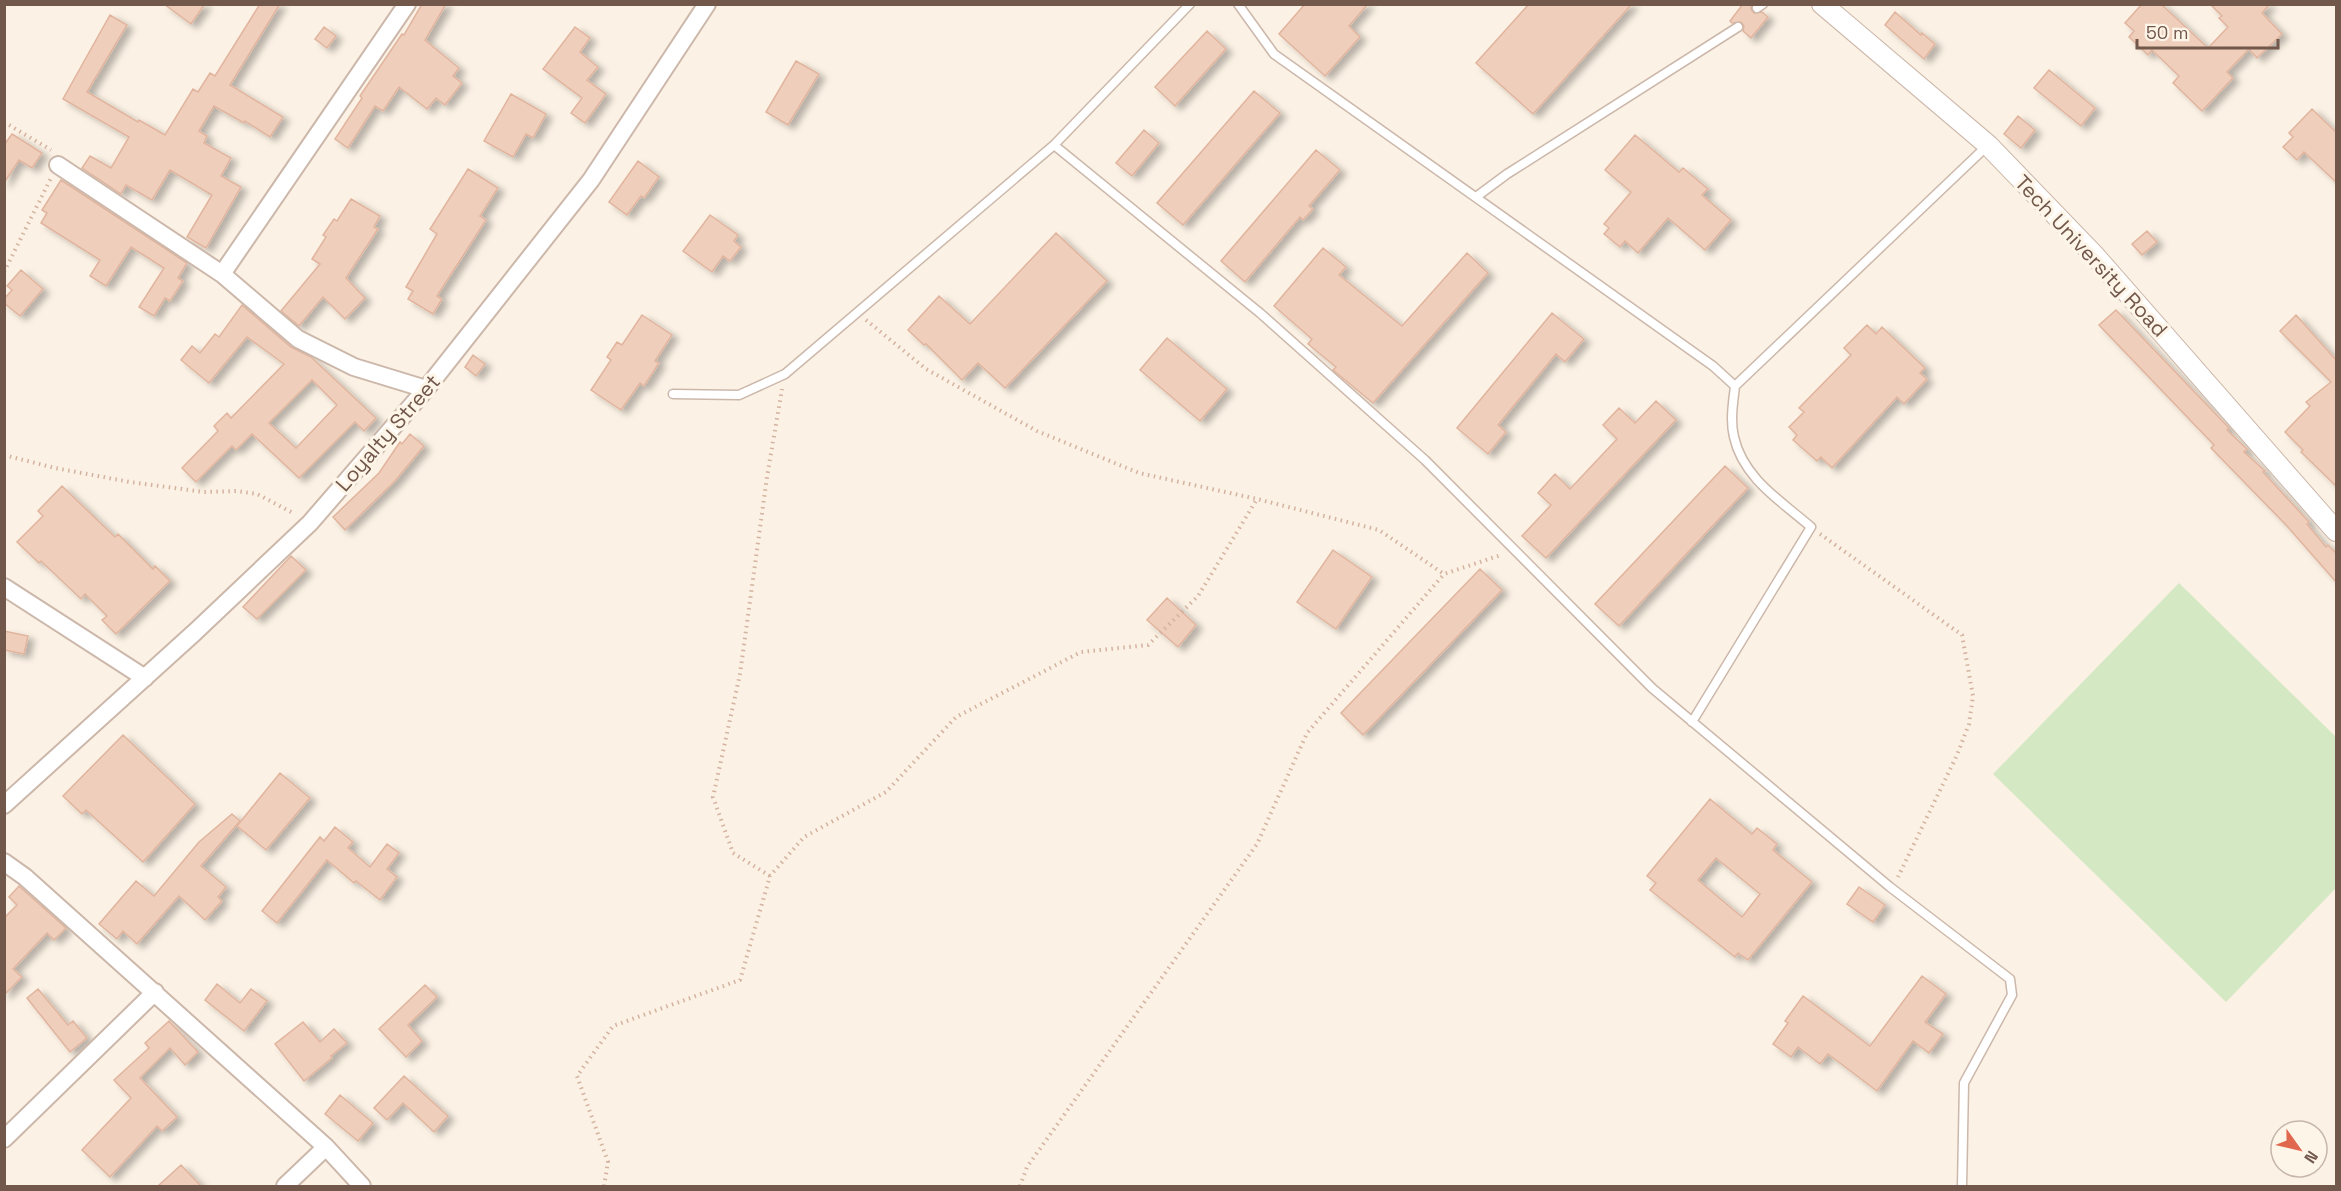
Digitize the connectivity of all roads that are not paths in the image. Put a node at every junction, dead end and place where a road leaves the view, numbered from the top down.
1 (406, 4) edge
2 (707, 4) edge
3 (1190, 4) edge
4 (1238, 4) edge
5 (1821, 4) edge
6 (1737, 27) dead end
7 (1054, 145) junction
8 (1988, 145) junction
9 (58, 165) road end
10 (1476, 197) junction
11 (222, 274) junction
12 (1735, 386) junction
13 (426, 389) junction
14 (673, 394) dead end
15 (2337, 531) edge
16 (4, 587) edge
17 (145, 678) junction
18 (1692, 722) junction
19 (4, 805) edge
20 (4, 862) edge
21 (155, 992) junction
22 (5, 1137) edge
23 (326, 1147) junction
24 (285, 1186) edge
25 (362, 1186) edge
26 (1962, 1186) edge

1 - 11 street
2 - 13 street, Loyalty Street
3 - 7 lane
4 - 10 lane
5 - 8 street, Tech University Road
6 - 10 lane
7 - 14 lane
7 - 18 lane
8 - 12 lane
8 - 15 street, Tech University Road
9 - 11 street
10 - 12 lane
11 - 13 street
12 - 18 lane
13 - 17 street, Loyalty Street
16 - 17 street
17 - 19 street, Loyalty Street
18 - 26 lane
20 - 21 street
21 - 22 street
21 - 23 street
23 - 24 street
23 - 25 street

